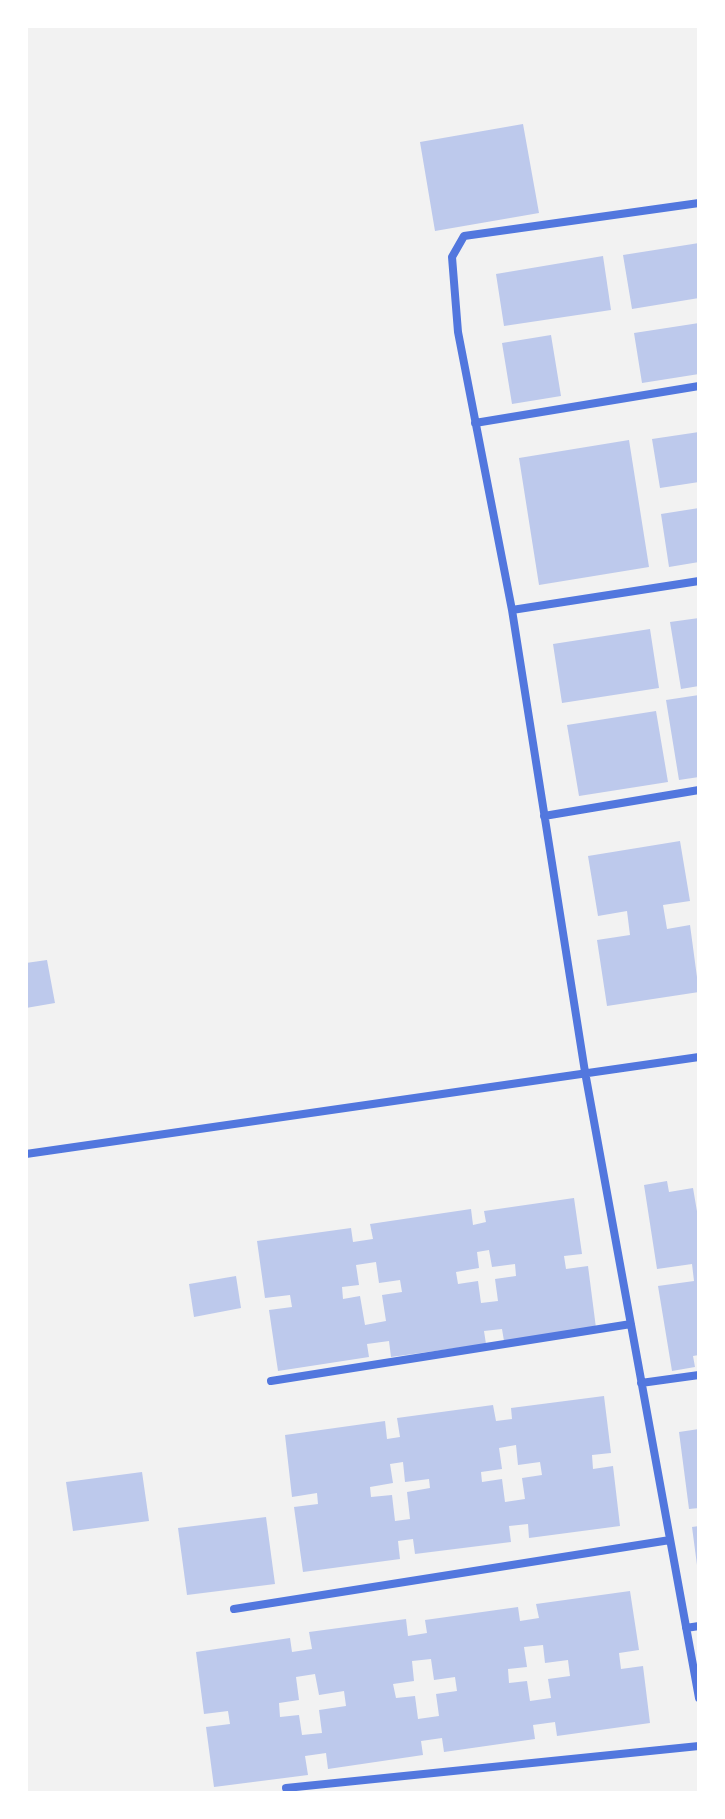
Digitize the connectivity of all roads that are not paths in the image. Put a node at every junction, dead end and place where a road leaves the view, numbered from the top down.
1 (699, 203) edge
2 (699, 386) edge
3 (475, 423) junction
4 (699, 581) edge
5 (512, 610) junction
6 (699, 790) edge
7 (544, 816) junction
8 (699, 1057) edge
9 (585, 1072) junction
10 (26, 1154) edge
11 (631, 1324) junction
12 (699, 1375) edge
13 (271, 1381) dead end
14 (641, 1383) junction
15 (670, 1540) junction
16 (234, 1609) dead end
17 (699, 1626) edge
18 (686, 1628) junction
19 (699, 1698) edge
20 (699, 1746) edge
21 (286, 1788) dead end

1 - 3 street
2 - 3 street
3 - 5 street
4 - 5 street
5 - 7 street
6 - 7 street
7 - 9 street
8 - 9 street
9 - 10 street
9 - 11 street
11 - 13 street
11 - 14 street
12 - 14 street
14 - 15 street
15 - 16 street
15 - 18 street
17 - 18 street
18 - 19 street
20 - 21 street

